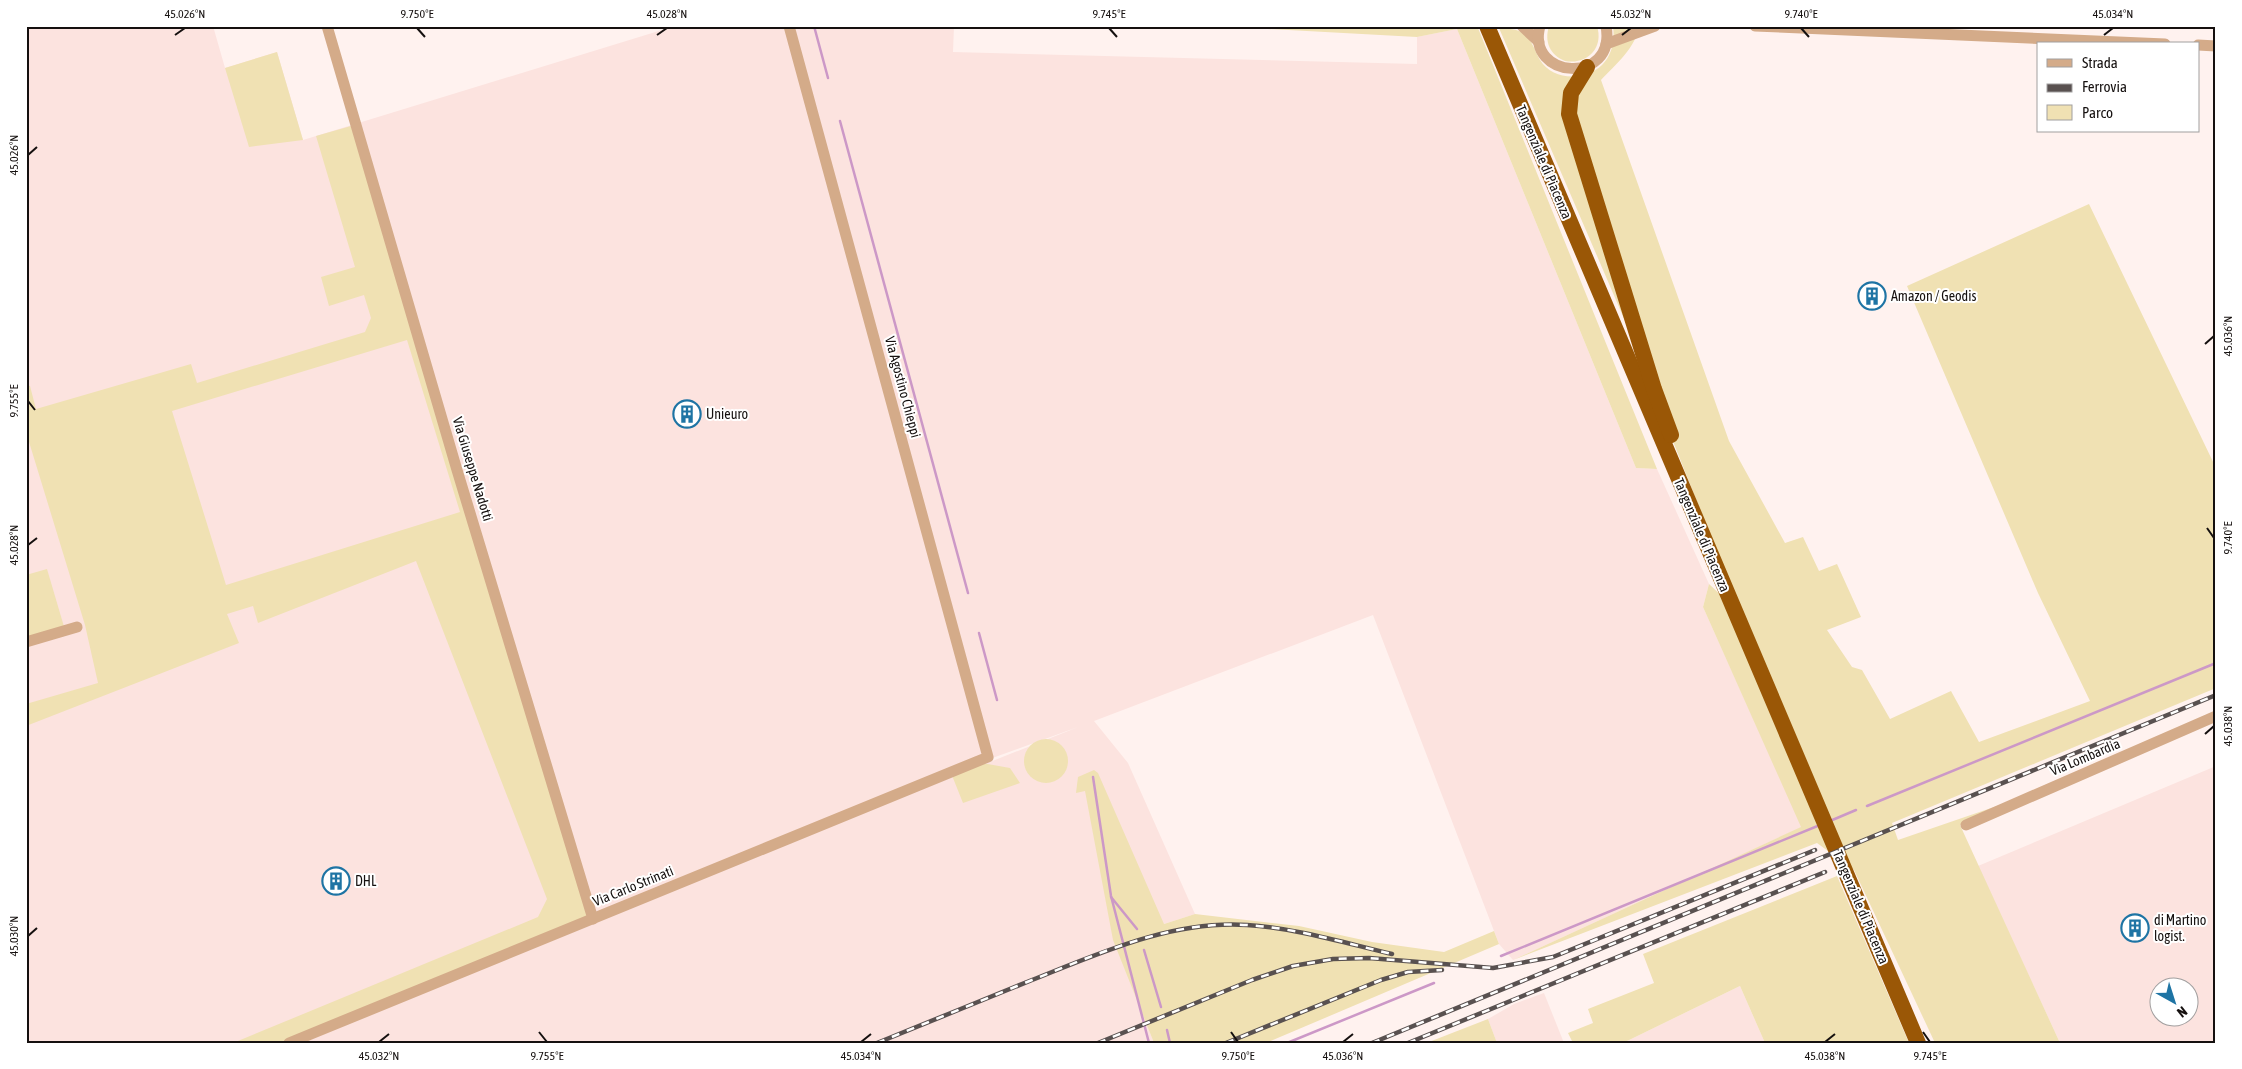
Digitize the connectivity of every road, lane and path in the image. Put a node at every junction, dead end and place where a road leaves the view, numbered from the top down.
1 (327, 26) edge
2 (789, 26) edge
3 (1487, 26) edge
4 (1522, 26) edge
5 (1540, 26) edge
6 (1606, 26) edge
7 (1655, 26) edge
8 (1755, 26) edge
9 (1539, 42) junction
10 (2119, 42) edge
11 (1606, 44) junction
12 (2200, 45) edge
13 (2216, 46) edge
14 (1587, 67) junction
15 (1697, 522) junction
16 (77, 627) dead end
17 (26, 642) edge
18 (2216, 716) edge
19 (988, 757) joint
20 (1966, 825) dead end
21 (593, 919) junction
22 (1916, 1039) edge
23 (289, 1043) edge

1 - 21 street, Via Giuseppe Nadotti
2 - 19 street, Via Agostino Chieppi
3 - 15 highway, Tangenziale di Piacenza
4 - 9 street
5 - 9 street
6 - 11 street
7 - 11 street
8 - 10 street
9 - 14 street
11 - 14 street
12 - 13 street
14 - 15 highway
15 - 22 highway, Tangenziale di Piacenza
16 - 17 street
18 - 20 street, Via Lombardia
19 - 21 street, Via Carlo Strinati
21 - 23 street, Via Carlo Strinati

